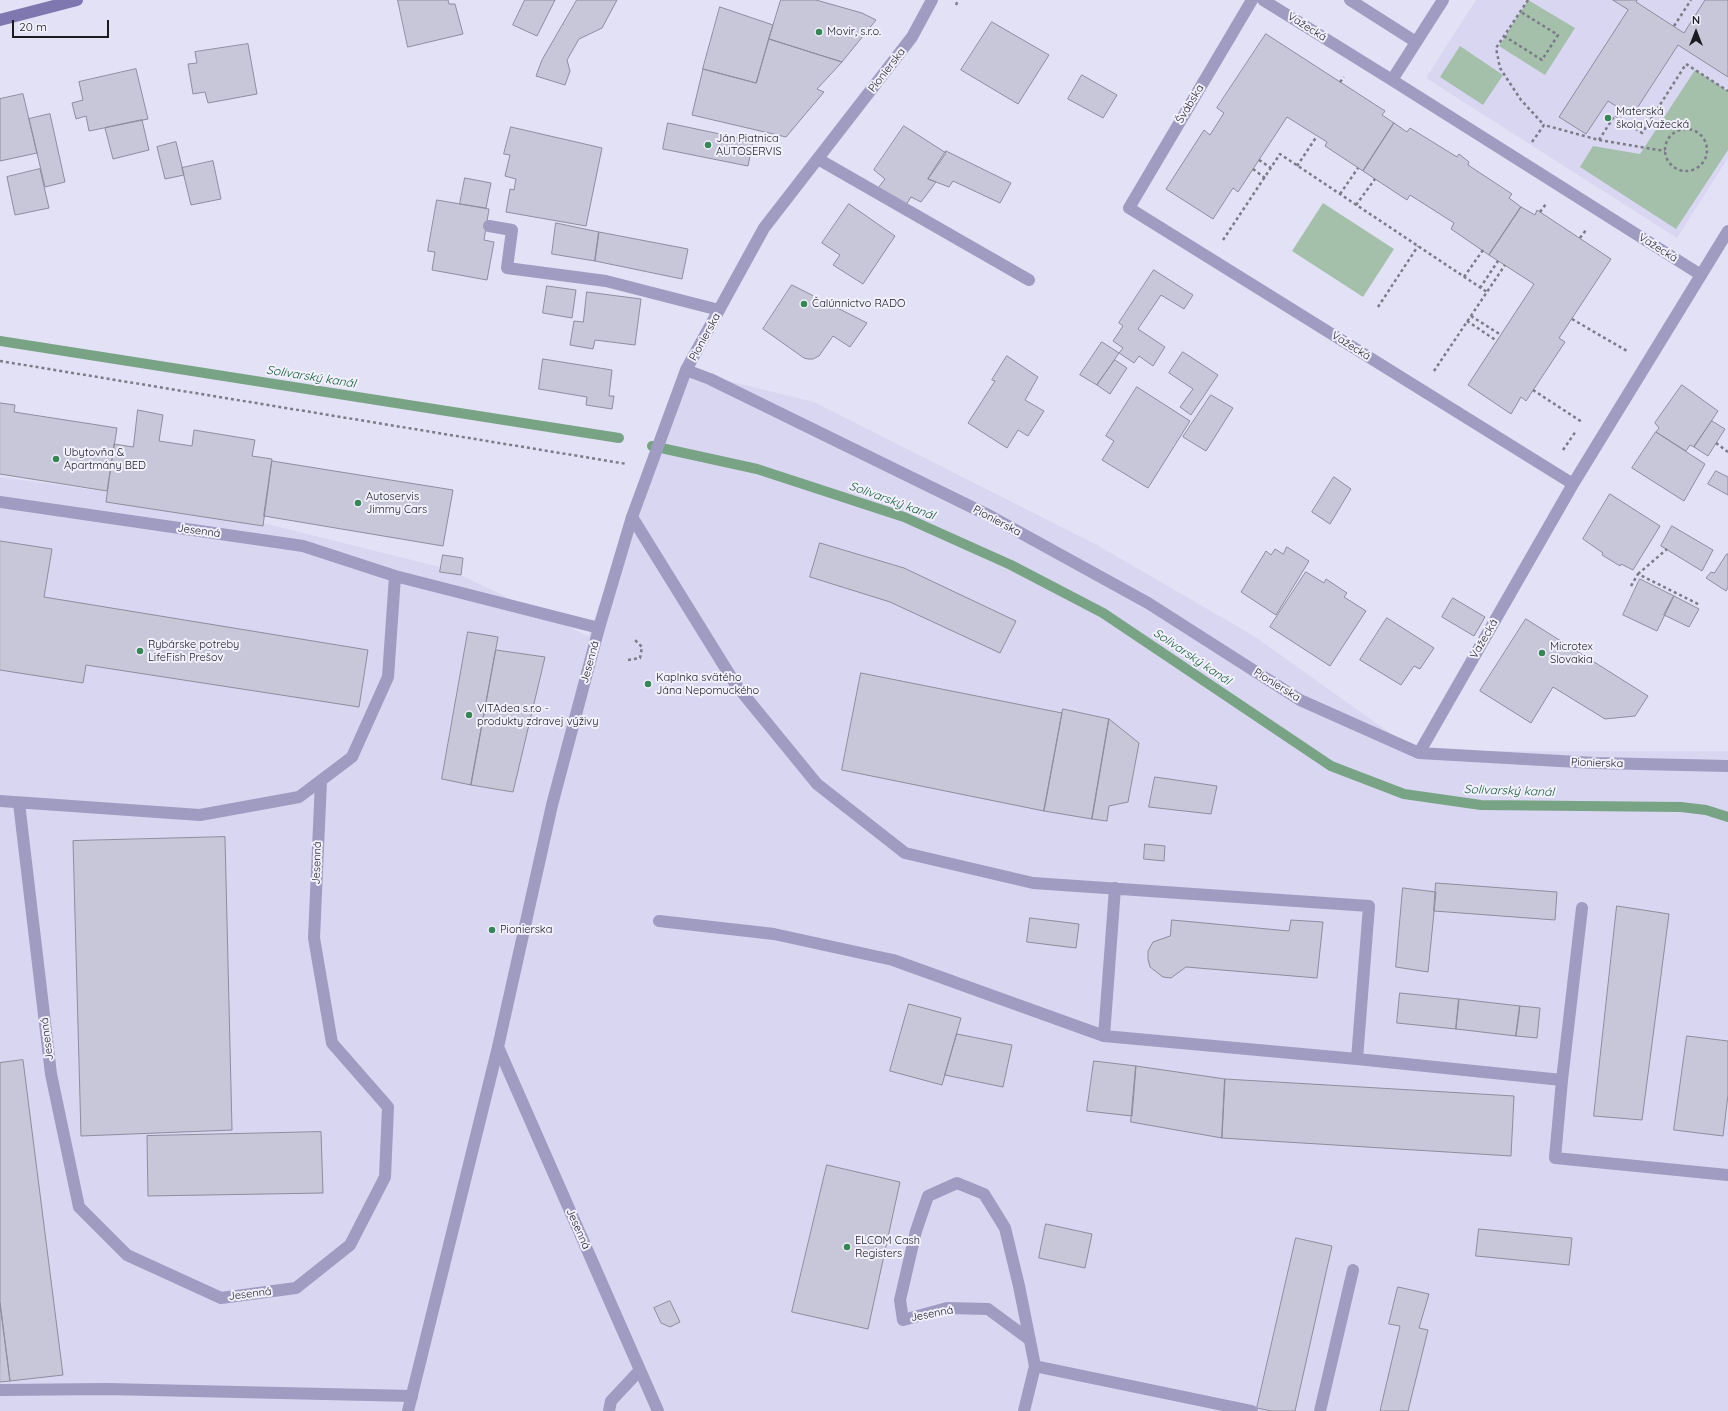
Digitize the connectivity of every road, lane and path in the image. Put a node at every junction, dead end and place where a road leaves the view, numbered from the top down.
1 (77, 0) edge
2 (932, 0) edge
3 (1252, 0) edge
4 (1263, 0) edge
5 (1350, 0) edge
6 (1443, 0) edge
7 (1528, 0) edge
8 (1691, 0) edge
9 (1521, 12) junction
10 (0, 20) edge
11 (1674, 26) dead end
12 (1504, 36) junction
13 (1416, 42) junction
14 (1392, 80) junction
15 (1728, 91) edge
16 (1544, 125) junction
17 (1317, 136) dead end
18 (1599, 140) junction
19 (1665, 151) junction
20 (818, 159) junction
21 (1259, 160) dead end
22 (1519, 160) junction
23 (1297, 166) junction
24 (1271, 168) junction
25 (1358, 168) dead end
26 (1253, 169) dead end
27 (1265, 178) junction
28 (1375, 179) dead end
29 (1340, 194) junction
30 (1356, 204) junction
31 (1129, 208) joint
32 (489, 226) dead end
33 (1728, 231) edge
34 (1222, 241) dead end
35 (1418, 246) junction
36 (1483, 250) dead end
37 (1498, 261) dead end
38 (1505, 265) dead end
39 (1701, 275) junction
40 (1464, 277) junction
41 (1030, 280) dead end
42 (1480, 288) junction
43 (1487, 292) junction
44 (1378, 307) dead end
45 (719, 310) junction
46 (1470, 316) junction
47 (1572, 318) dead end
48 (1467, 321) junction
49 (1501, 335) dead end
50 (1497, 341) dead end
51 (1632, 346) dead end
52 (0, 361) edge
53 (686, 370) junction
54 (1440, 376) dead end
55 (1534, 390) dead end
56 (1586, 415) dead end
57 (1582, 422) junction
58 (1716, 443) dead end
59 (1728, 452) edge
60 (1560, 454) dead end
61 (628, 464) dead end
62 (1573, 484) junction
63 (0, 502) edge
64 (632, 517) junction
65 (1666, 549) dead end
66 (1638, 574) junction
67 (395, 576) junction
68 (1631, 586) dead end
69 (1700, 605) dead end
70 (599, 628) junction
71 (634, 639) dead end
72 (628, 660) dead end
73 (1419, 753) junction
74 (1728, 766) edge
75 (321, 781) junction
76 (0, 801) edge
77 (19, 803) junction
78 (1115, 888) junction
79 (1582, 908) dead end
80 (658, 921) dead end
81 (1104, 1036) junction
82 (498, 1047) junction
83 (1357, 1059) junction
84 (1562, 1080) junction
85 (1728, 1175) edge
86 (1353, 1270) dead end
87 (1030, 1340) junction
88 (1035, 1366) junction
89 (640, 1370) junction
90 (0, 1390) edge
91 (412, 1396) junction
92 (408, 1411) edge
93 (609, 1411) edge
94 (658, 1411) edge
95 (1024, 1411) edge
96 (1252, 1411) edge
97 (1320, 1411) edge

1 - 10 street
2 - 20 street, Pionierska
3 - 31 street, Švábska
4 - 14 street, Važecká
5 - 13 street
6 - 13 street
7 - 9 path
8 - 11 path
9 - 12 path
9 - 12 path
12 - 16 path
13 - 14 street
14 - 22 street, Važecká
15 - 18 path
16 - 18 path
16 - 22 path
17 - 23 path
18 - 19 path
19 - 19 path
20 - 41 street
20 - 45 street, Pionierska
21 - 24 path
22 - 39 street, Važecká
23 - 24 path
23 - 29 path
24 - 27 path
25 - 29 path
26 - 27 path
27 - 34 path
28 - 30 path
29 - 30 path
30 - 35 path
31 - 62 street, Važecká
32 - 45 street
33 - 39 street, Važecká
35 - 40 path
35 - 44 path
36 - 40 path
37 - 42 path
38 - 43 path
39 - 62 street, Važecká
40 - 42 path
42 - 43 path
43 - 46 path
45 - 53 street, Pionierska
46 - 48 path
46 - 49 path
47 - 51 path
48 - 50 path
48 - 54 path
52 - 61 path
53 - 64 street, Jesenná
53 - 73 street, Pionierska
55 - 57 path
56 - 57 path
57 - 60 path
58 - 59 path
62 - 73 street, Važecká
63 - 67 street, Jesenná
64 - 70 street, Jesenná
64 - 78 street
65 - 66 path
66 - 68 path
66 - 69 path
67 - 70 street, Jesenná
67 - 75 street
70 - 82 street, Jesenná
71 - 72 path
73 - 74 street, Pionierska
75 - 77 street
75 - 77 street, Jesenná
76 - 77 street
78 - 81 street
78 - 83 street
79 - 84 street
80 - 81 street
81 - 83 street
82 - 89 street, Jesenná
82 - 91 street, Jesenná
83 - 84 street
84 - 85 street
86 - 97 street
87 - 87 street, Jesenná
87 - 88 street, Jesenná
88 - 95 street, Jesenná
88 - 96 street
89 - 93 street
89 - 94 street, Jesenná
90 - 91 street
91 - 92 street, Jesenná

